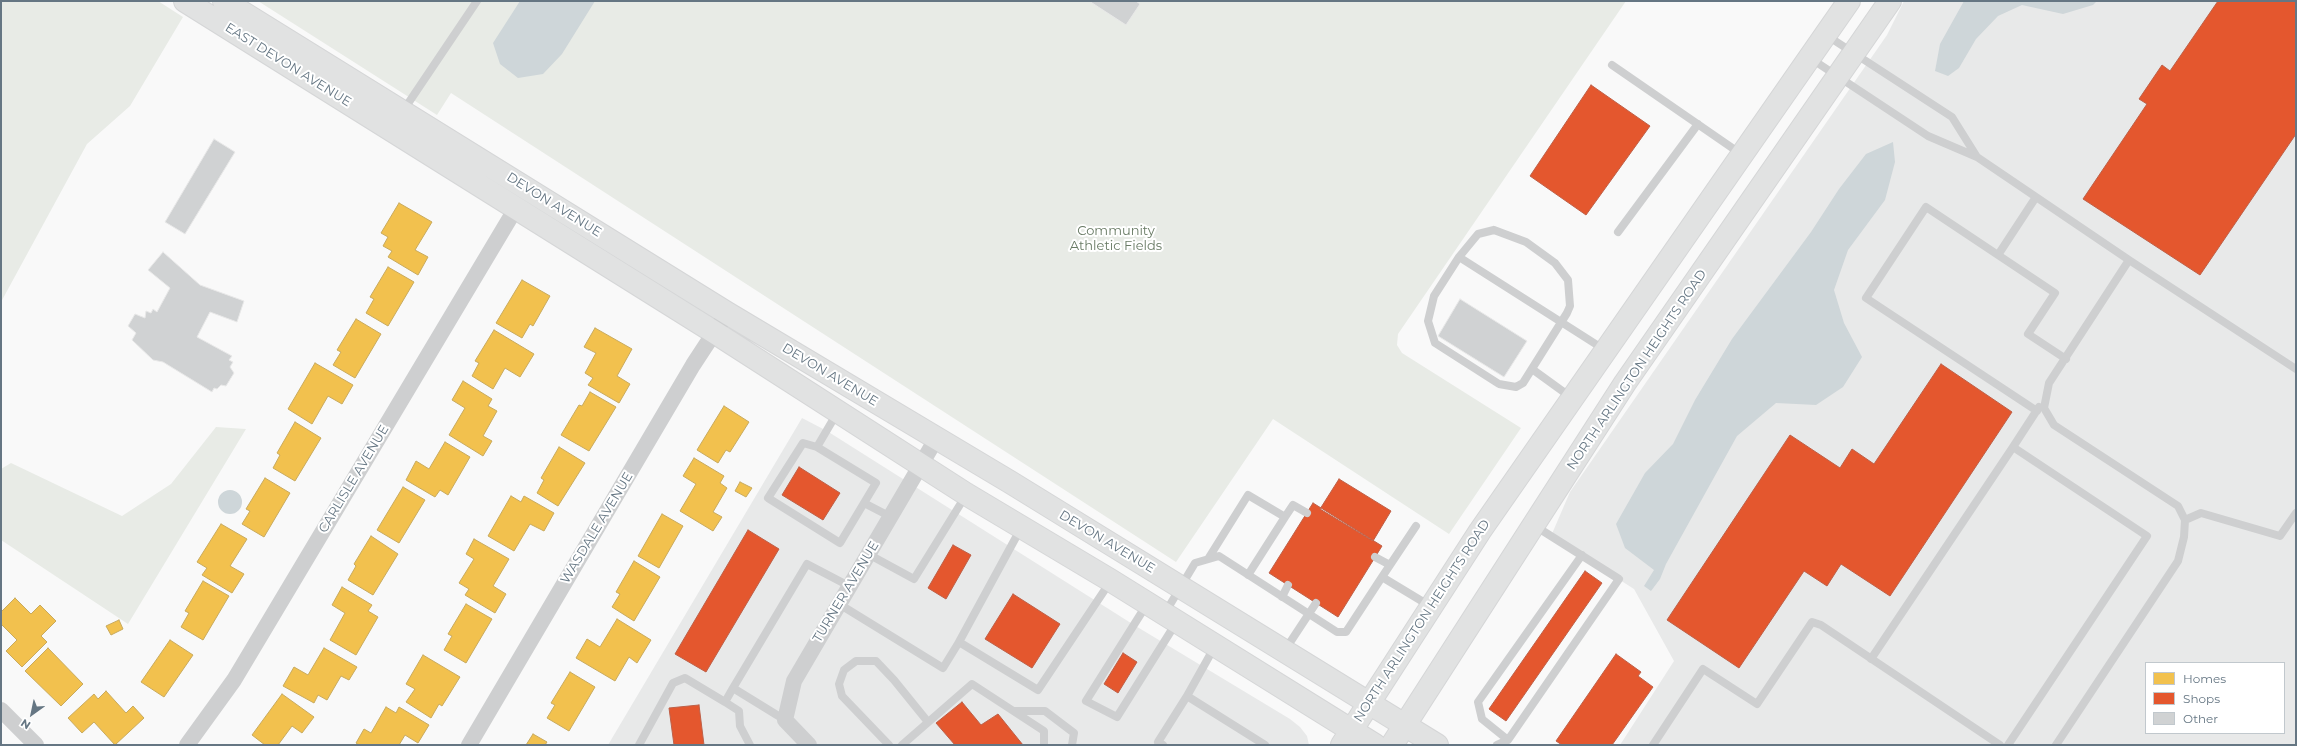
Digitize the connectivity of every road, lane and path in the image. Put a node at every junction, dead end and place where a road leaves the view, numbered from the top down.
1 (185, 1) edge
2 (224, 1) edge
3 (477, 1) edge
4 (1849, 1) edge
5 (1890, 1) edge
6 (1826, 34) junction
7 (1855, 54) junction
8 (1810, 58) junction
9 (1612, 65) dead end
10 (1839, 78) junction
11 (403, 111) junction
12 (1698, 124) junction
13 (392, 129) joint
14 (1742, 155) junction
15 (1977, 157) junction
16 (2036, 197) junction
17 (516, 208) junction
18 (1618, 232) dead end
19 (1998, 255) junction
20 (1459, 257) junction
21 (2129, 260) junction
22 (727, 313) junction
23 (1561, 323) junction
24 (714, 332) junction
25 (1606, 350) junction
26 (2066, 359) junction
27 (1532, 369) junction
28 (2296, 369) edge
29 (2046, 396) junction
30 (1573, 399) junction
31 (2037, 411) junction
32 (837, 413) junction
33 (936, 438) junction
34 (817, 447) junction
35 (2013, 447) junction
36 (921, 466) junction
37 (966, 494) junction
38 (864, 503) junction
39 (1307, 513) dead end
40 (2296, 513) edge
41 (891, 517) junction
42 (1284, 517) junction
43 (2185, 520) junction
44 (1416, 526) dead end
45 (1534, 526) junction
46 (1021, 527) junction
47 (868, 554) junction
48 (1582, 555) junction
49 (1375, 557) dead end
50 (1208, 559) junction
51 (1390, 565) junction
52 (1248, 575) junction
53 (1382, 577) junction
54 (1110, 580) junction
55 (1288, 585) dead end
56 (849, 586) junction
57 (1181, 586) junction
58 (1282, 597) junction
59 (1316, 603) dead end
60 (839, 604) junction
61 (1431, 607) junction
62 (1163, 613) junction
63 (1308, 614) junction
64 (959, 642) junction
65 (1215, 646) junction
66 (1285, 650) junction
67 (1871, 659) junction
68 (733, 688) junction
69 (1187, 696) junction
70 (725, 702) junction
71 (1368, 702) junction
72 (1, 710) edge
73 (1013, 711) junction
74 (785, 720) junction
75 (928, 722) junction
76 (1406, 725) junction
77 (1347, 737) edge
78 (1508, 742) edge
79 (748, 744) edge
80 (36, 745) edge
81 (187, 745) edge
82 (469, 745) edge
83 (639, 745) edge
84 (809, 745) edge
85 (889, 745) edge
86 (902, 745) edge
87 (1044, 745) edge
88 (1072, 745) edge
89 (1163, 745) edge
90 (1265, 745) edge
91 (1375, 745) edge
92 (1392, 745) edge
93 (1438, 745) edge
94 (1497, 745) edge
95 (1653, 745) edge
96 (2000, 745) edge
97 (2008, 745) edge
98 (2056, 745) edge

1 - 13 main road, EAST DEVON AVENUE
2 - 11 main road, DEVON AVENUE
3 - 11 lane
4 - 6 main road, NORTH ARLINGTON HEIGHTS ROAD
5 - 7 main road, NORTH ARLINGTON HEIGHTS ROAD
6 - 7 lane
6 - 8 main road, NORTH ARLINGTON HEIGHTS ROAD
7 - 10 main road, NORTH ARLINGTON HEIGHTS ROAD
7 - 15 lane
8 - 10 lane
8 - 14 main road, NORTH ARLINGTON HEIGHTS ROAD
9 - 12 lane
10 - 15 lane
10 - 45 main road, NORTH ARLINGTON HEIGHTS ROAD
11 - 22 main road, DEVON AVENUE
12 - 14 lane
12 - 18 lane
13 - 17 main road, DEVON AVENUE
14 - 25 main road, NORTH ARLINGTON HEIGHTS ROAD
15 - 16 lane
16 - 19 lane
16 - 21 lane
17 - 24 main road, DEVON AVENUE
17 - 81 street, CARLISLE AVENUE
19 - 26 lane
19 - 31 lane
20 - 23 lane
20 - 23 lane
20 - 27 lane
21 - 26 lane
21 - 28 lane
22 - 24 street, WASDALE AVENUE
22 - 33 main road, DEVON AVENUE
23 - 25 lane
23 - 27 lane
24 - 32 main road, DEVON AVENUE
24 - 82 street, WASDALE AVENUE
25 - 30 main road, NORTH ARLINGTON HEIGHTS ROAD
26 - 29 lane
27 - 30 lane
29 - 31 lane
29 - 43 lane
30 - 61 main road, NORTH ARLINGTON HEIGHTS ROAD
31 - 35 lane
32 - 34 lane
32 - 36 main road, DEVON AVENUE
33 - 36 street, TURNER AVENUE
33 - 57 main road, DEVON AVENUE
34 - 38 lane
34 - 38 lane
35 - 67 lane
35 - 97 lane
36 - 37 main road, DEVON AVENUE
36 - 41 street, TURNER AVENUE
37 - 46 main road, DEVON AVENUE
37 - 47 lane
38 - 41 lane
39 - 42 lane
40 - 43 lane
41 - 47 street, TURNER AVENUE
42 - 50 lane
42 - 52 lane
43 - 98 lane
44 - 51 lane
45 - 48 lane
45 - 76 main road, NORTH ARLINGTON HEIGHTS ROAD
46 - 54 main road, DEVON AVENUE
46 - 64 lane
47 - 56 street, TURNER AVENUE
48 - 78 lane
48 - 78 lane
49 - 51 lane
50 - 52 lane
50 - 57 lane
51 - 53 lane
52 - 58 lane
53 - 61 lane
53 - 63 lane
54 - 62 main road, DEVON AVENUE
54 - 64 lane
55 - 58 lane
56 - 60 street, TURNER AVENUE
56 - 68 lane
57 - 62 lane
57 - 66 main road, DEVON AVENUE
58 - 63 lane
59 - 63 lane
60 - 64 lane
60 - 74 street, TURNER AVENUE
61 - 71 main road, NORTH ARLINGTON HEIGHTS ROAD
62 - 62 lane
62 - 65 main road, DEVON AVENUE
63 - 66 lane
65 - 69 lane
65 - 77 main road, DEVON AVENUE
66 - 71 main road, DEVON AVENUE
67 - 95 lane
67 - 96 lane
68 - 70 lane
68 - 74 lane
69 - 89 lane
69 - 90 lane
70 - 79 lane
70 - 83 lane
71 - 76 main road, DEVON AVENUE
71 - 77 main road, NORTH ARLINGTON HEIGHTS ROAD
72 - 80 street
73 - 75 lane
73 - 87 lane
73 - 88 lane
74 - 84 street
75 - 85 lane
75 - 86 lane
76 - 92 main road, NORTH ARLINGTON HEIGHTS ROAD
76 - 93 main road, DEVON AVENUE
77 - 91 main road, DEVON AVENUE
78 - 94 lane

